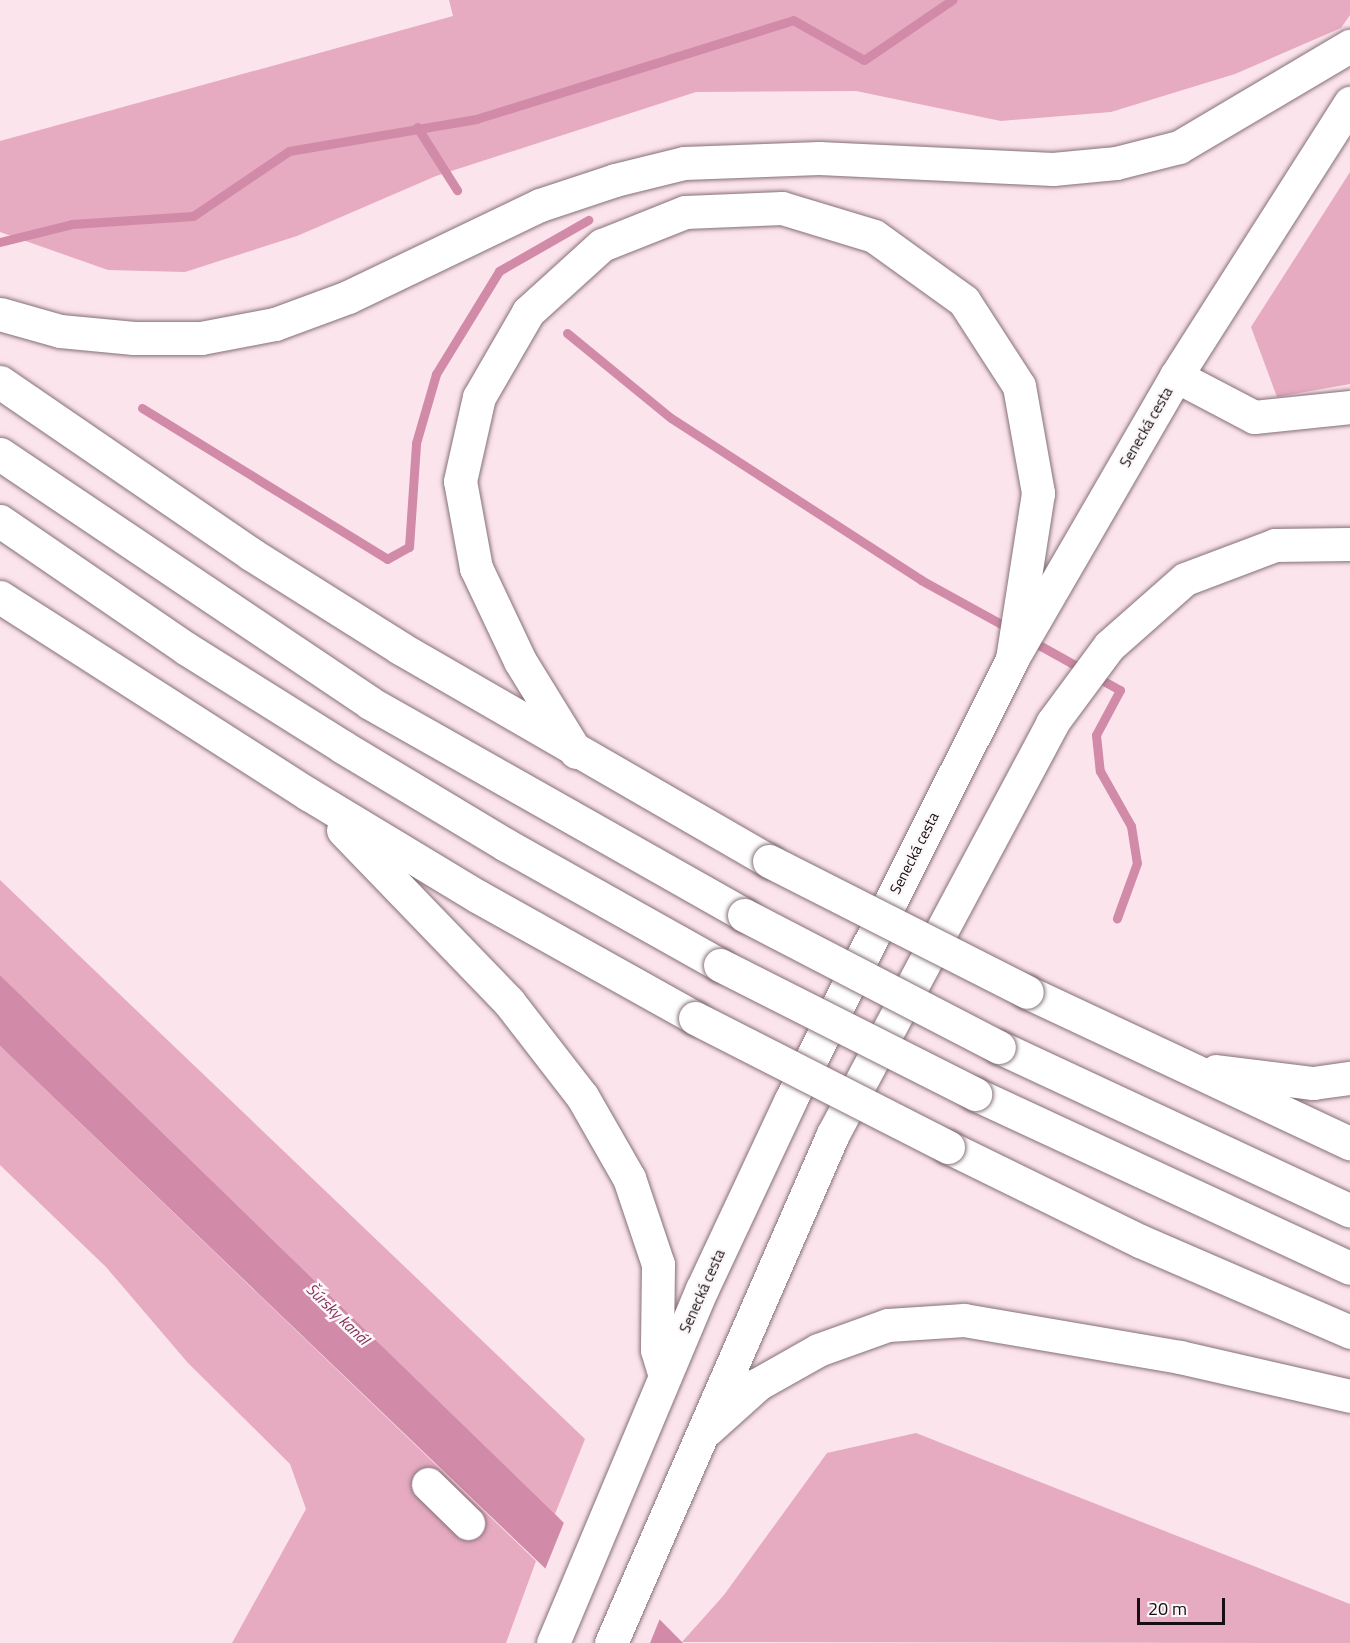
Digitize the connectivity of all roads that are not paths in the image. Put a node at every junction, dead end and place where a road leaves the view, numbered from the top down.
1 (1350, 46) edge
2 (1350, 103) edge
3 (0, 314) edge
4 (1176, 376) junction
5 (0, 382) edge
6 (1350, 407) edge
7 (0, 454) edge
8 (0, 521) edge
9 (1350, 544) edge
10 (0, 597) edge
11 (1012, 659) junction
12 (576, 752) junction
13 (308, 794) junction
14 (1185, 1067) junction
15 (1350, 1078) edge
16 (1350, 1143) edge
17 (1350, 1211) edge
18 (1350, 1268) edge
19 (1350, 1332) edge
20 (665, 1376) junction
21 (1350, 1396) edge
22 (698, 1438) junction
23 (428, 1484) dead end
24 (468, 1523) dead end
25 (554, 1643) edge
26 (612, 1643) edge

1 - 3 main road
2 - 4 main road, Senecká cesta
4 - 6 main road
4 - 11 main road, Senecká cesta
5 - 12 main road
7 - 17 main road, bridge
8 - 18 main road, bridge
9 - 22 main road
10 - 13 main road
11 - 12 main road
11 - 20 main road, Senecká cesta
12 - 14 main road, bridge
13 - 19 main road, bridge
13 - 20 main road
14 - 15 main road
14 - 16 main road
20 - 25 main road, Senecká cesta
21 - 22 main road
22 - 26 main road
23 - 24 main road

